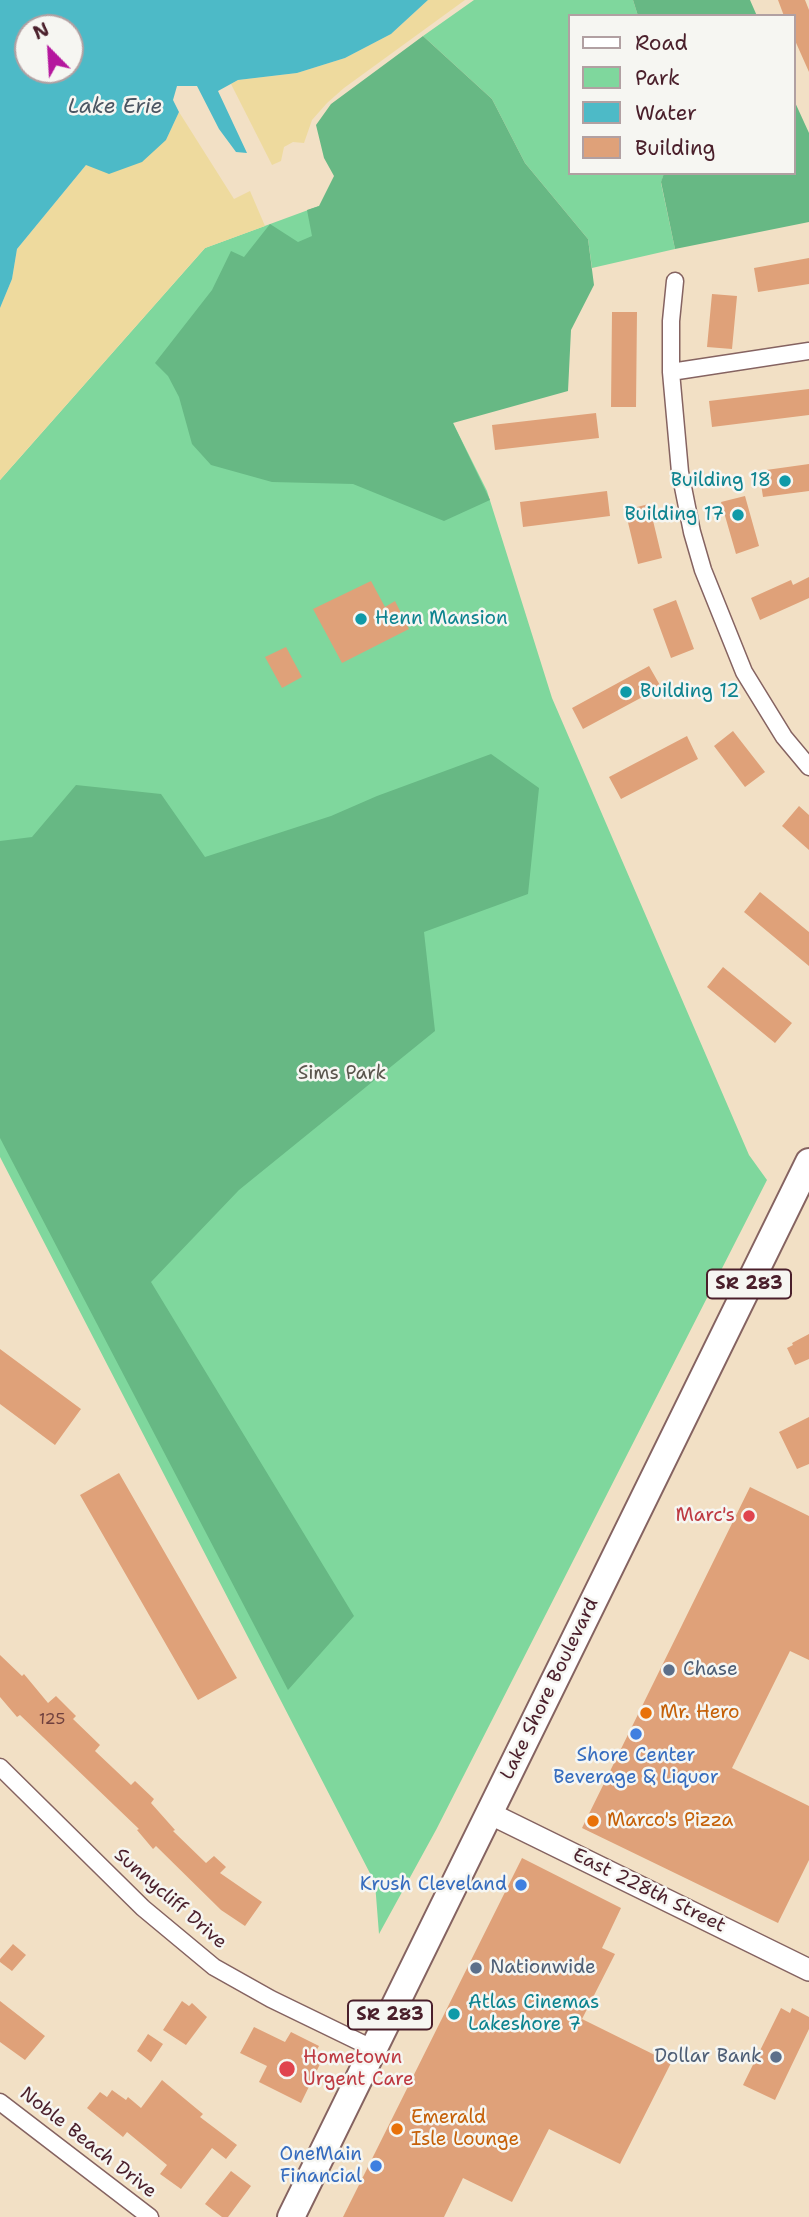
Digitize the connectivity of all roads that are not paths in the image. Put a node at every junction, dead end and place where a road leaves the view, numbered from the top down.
1 (675, 281) dead end
2 (809, 351) edge
3 (671, 372) junction
4 (809, 767) edge
5 (809, 1162) edge
6 (0, 1767) edge
7 (489, 1813) junction
8 (809, 1970) edge
9 (374, 2049) junction
10 (0, 2102) edge
11 (150, 2217) edge
12 (291, 2217) edge

1 - 3 street
2 - 3 street
3 - 4 street
5 - 7 main road, Lake Shore Boulevard / SR 283
6 - 9 street, Sunnycliff Drive
7 - 8 street, East 228th Street
7 - 9 main road, Lake Shore Boulevard / SR 283
9 - 12 main road, Lake Shore Boulevard / SR 283
10 - 11 street, Noble Beach Drive

